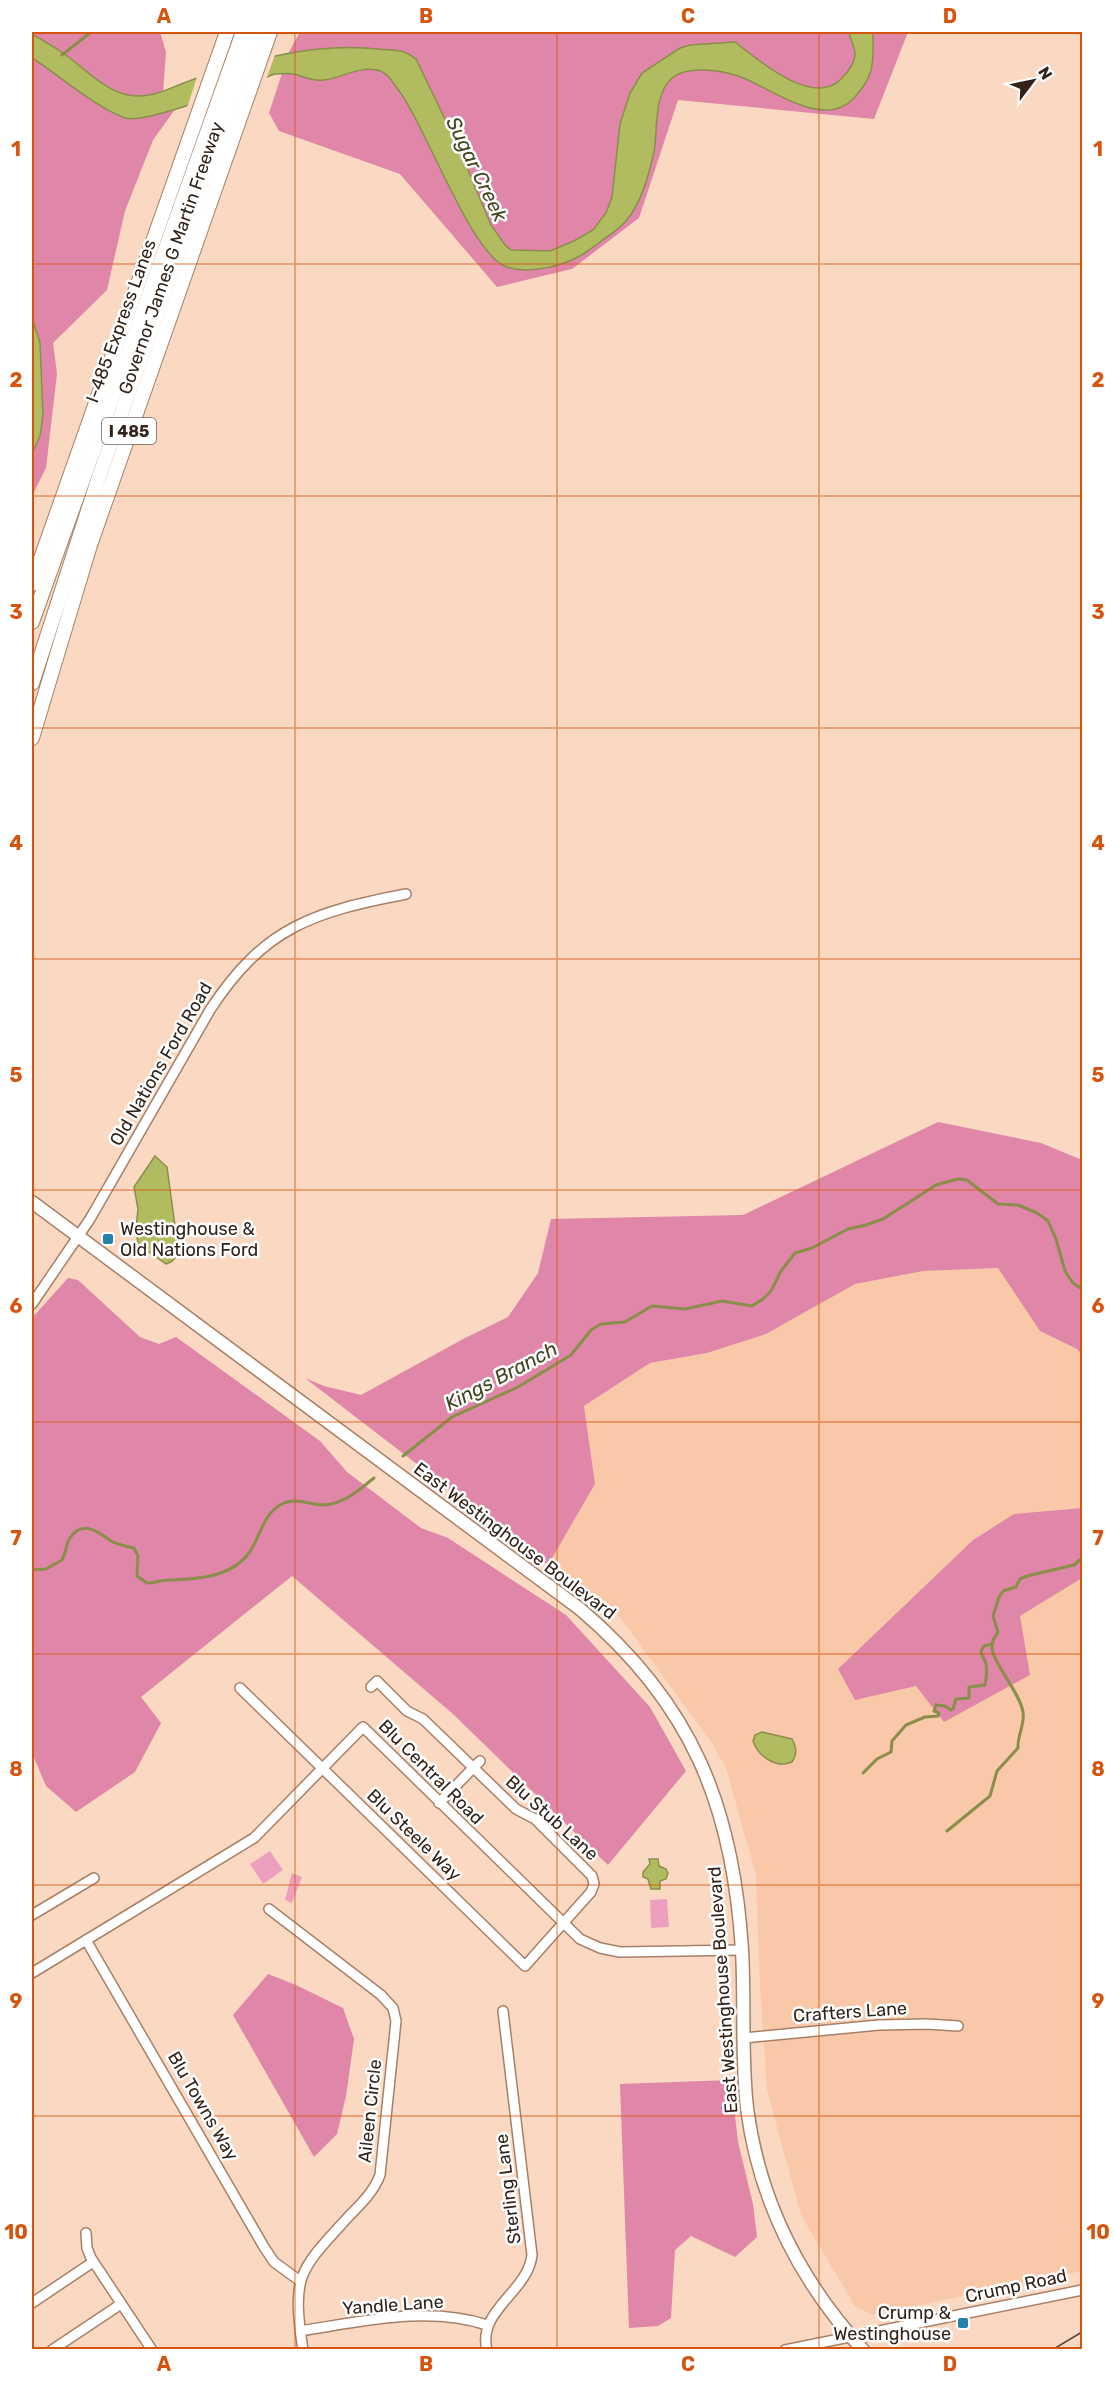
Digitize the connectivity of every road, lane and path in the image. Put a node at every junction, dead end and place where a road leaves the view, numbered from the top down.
1 (227, 32) edge
2 (243, 32) edge
3 (256, 32) edge
4 (270, 32) edge
5 (222, 127) junction
6 (32, 584) edge
7 (32, 622) edge
8 (32, 682) edge
9 (32, 738) edge
10 (406, 894) dead end
11 (32, 1202) edge
12 (78, 1236) junction
13 (32, 1304) edge
14 (240, 1688) dead end
15 (370, 1688) dead end
16 (477, 1765) junction
17 (322, 1769) junction
18 (439, 1803) junction
19 (94, 1878) dead end
20 (269, 1909) dead end
21 (32, 1915) edge
22 (562, 1923) junction
23 (86, 1940) junction
24 (742, 1950) junction
25 (32, 1973) edge
26 (503, 2011) dead end
27 (958, 2026) dead end
28 (744, 2038) junction
29 (86, 2233) dead end
30 (93, 2262) junction
31 (300, 2281) junction
32 (1083, 2290) edge
33 (32, 2303) edge
34 (121, 2304) junction
35 (487, 2325) junction
36 (300, 2331) junction
37 (850, 2335) junction
38 (52, 2349) edge
39 (152, 2349) edge
40 (303, 2349) edge
41 (487, 2349) edge
42 (785, 2349) edge
43 (863, 2349) edge

1 - 6 highway, Governor James G Martin Freeway / I 485
2 - 5 highway, I-485 Express Lanes / I 485
3 - 5 highway, I-485 Express Lanes / I 485
4 - 5 highway, Governor James G Martin Freeway / I 485
5 - 7 highway, I-485 Express Lanes / I 485
5 - 8 highway, I-485 Express Lanes / I 485
5 - 9 highway, Governor James G Martin Freeway / I 485
10 - 12 street, Old Nations Ford Road
11 - 12 main road, East Westinghouse Boulevard
12 - 13 street, Old Nations Ford Road
12 - 24 main road, East Westinghouse Boulevard
14 - 17 street, Blu Steele Way
15 - 16 street, Blu Stub Lane
16 - 18 street
16 - 22 street, Blu Stub Lane
17 - 18 street, Blu Central Road
17 - 22 street, Blu Steele Way
17 - 23 street, Blu Central Road
18 - 22 street, Blu Central Road
19 - 21 street
20 - 31 street, Aileen Circle
22 - 24 street, Blu Central Road
23 - 25 street, Blu Central Road
23 - 31 street, Blu Towns Way
24 - 28 main road, East Westinghouse Boulevard
26 - 35 street, Sterling Lane
27 - 28 street, Crafters Lane
28 - 37 main road, East Westinghouse Boulevard
29 - 30 street
30 - 33 street
30 - 34 street
31 - 36 street, Aileen Circle
32 - 37 street, Crump Road
34 - 38 street
34 - 39 street
35 - 36 street, Yandle Lane
35 - 41 street
36 - 40 street, Aileen Circle
37 - 42 street, Crump Road
37 - 43 main road, East Westinghouse Boulevard

